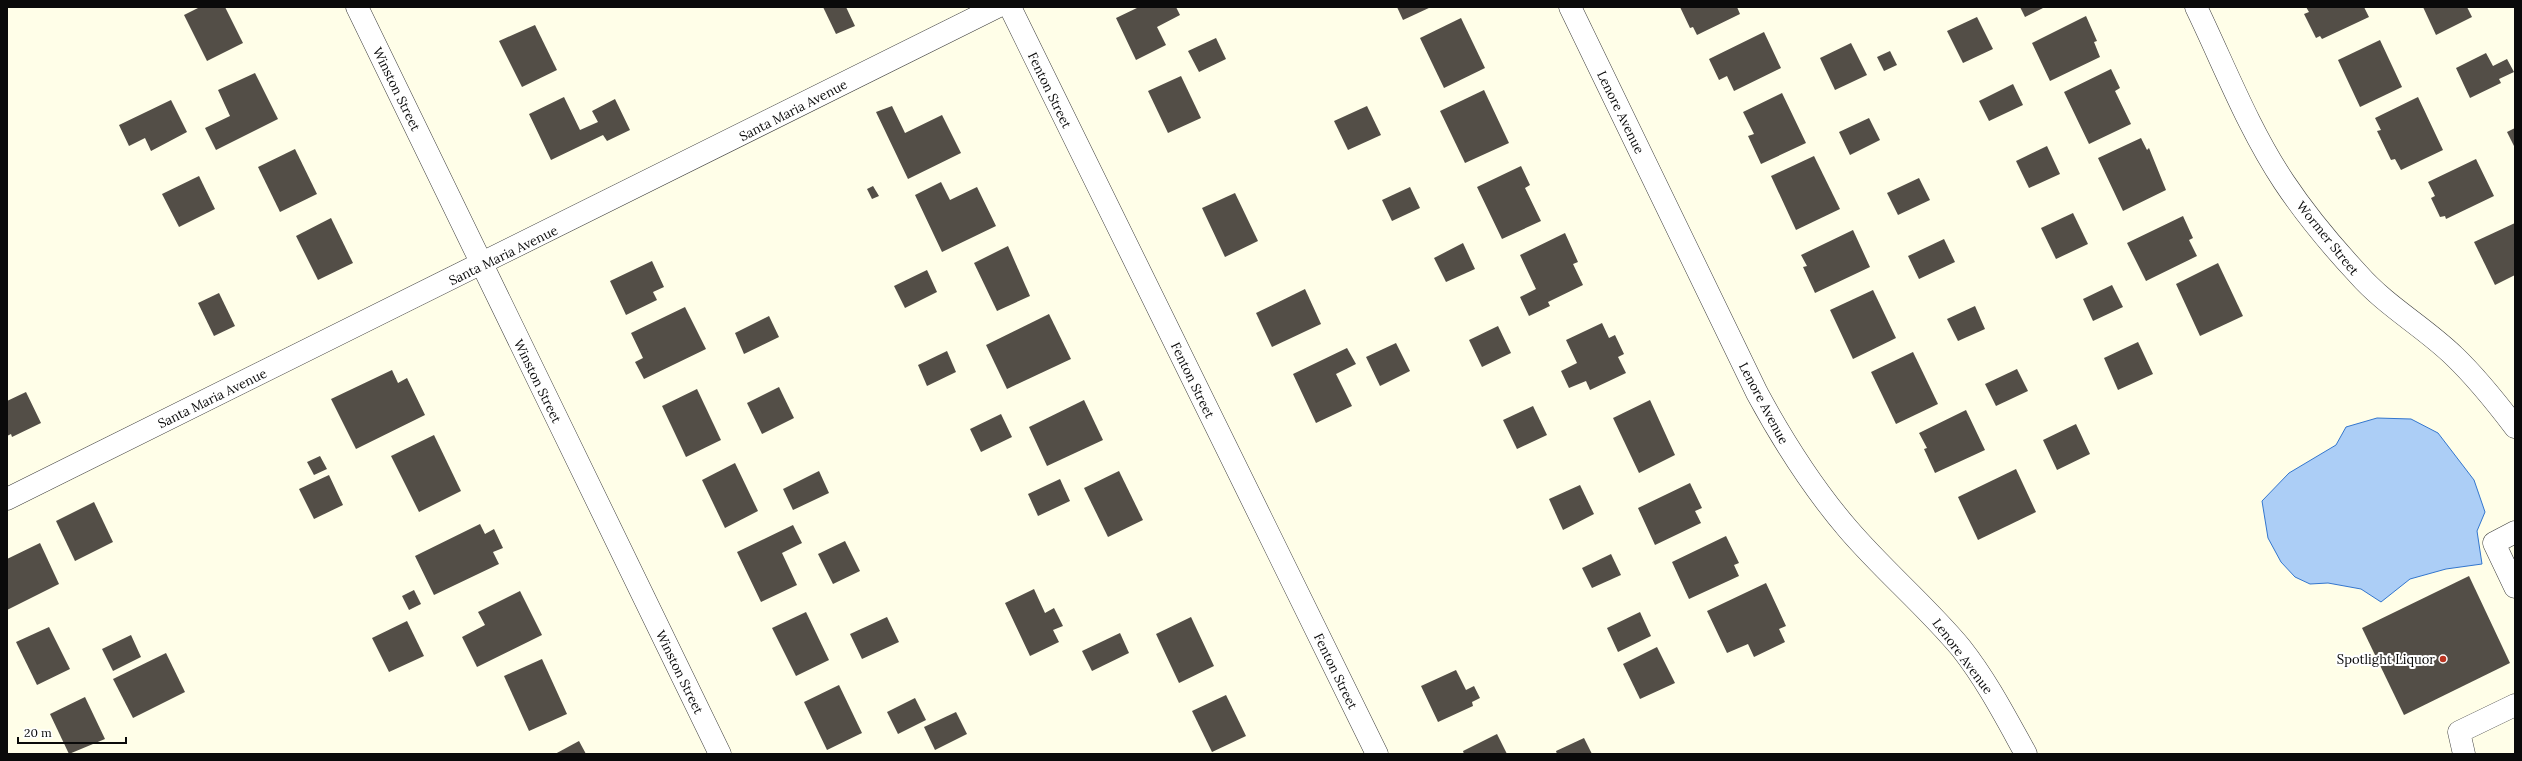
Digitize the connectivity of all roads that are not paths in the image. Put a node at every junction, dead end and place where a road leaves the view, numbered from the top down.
1 (358, 7) edge
2 (997, 7) edge
3 (1010, 7) edge
4 (1570, 7) edge
5 (2196, 7) edge
6 (482, 265) junction
7 (2515, 427) edge
8 (7, 500) edge
9 (2515, 532) edge
10 (2515, 587) edge
11 (2515, 705) edge
12 (720, 754) edge
13 (1377, 754) edge
14 (2026, 754) edge
15 (2464, 754) edge

1 - 6 street, Winston Street
2 - 6 street, Santa Maria Avenue
3 - 13 street, Fenton Street
4 - 14 street, Lenore Avenue
5 - 7 street, Wormer Street
6 - 8 street, Santa Maria Avenue
6 - 12 street, Winston Street
9 - 10 street
11 - 15 street

